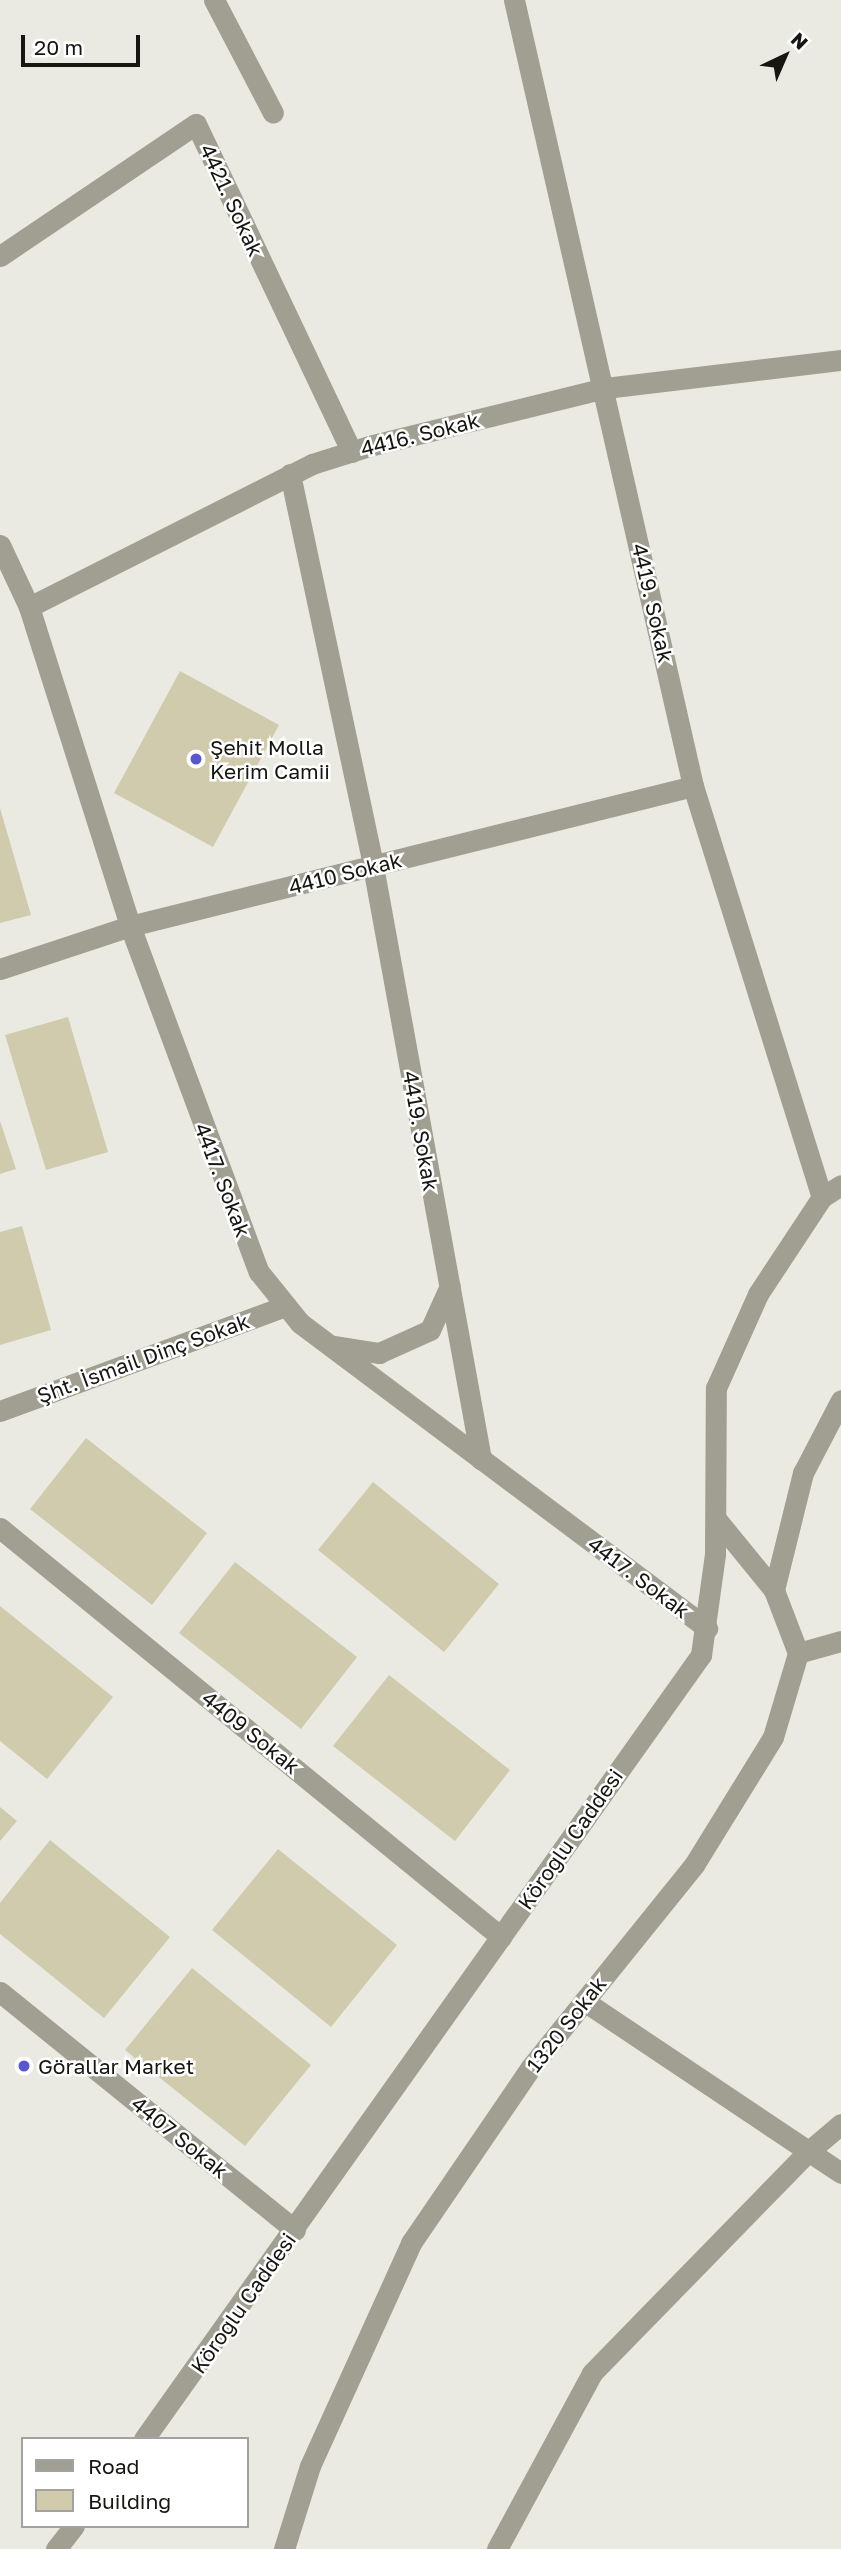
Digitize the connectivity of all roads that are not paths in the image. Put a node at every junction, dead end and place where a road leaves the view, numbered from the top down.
1 (214, 0) edge
2 (514, 0) edge
3 (273, 113) dead end
4 (0, 256) edge
5 (841, 360) edge
6 (604, 388) junction
7 (352, 452) junction
8 (290, 474) junction
9 (0, 545) edge
10 (29, 607) junction
11 (694, 786) junction
12 (373, 866) junction
13 (130, 926) junction
14 (0, 970) edge
15 (841, 1185) edge
16 (822, 1197) junction
17 (450, 1286) junction
18 (286, 1306) junction
19 (330, 1345) junction
20 (841, 1400) edge
21 (0, 1411) edge
22 (481, 1459) junction
23 (716, 1519) junction
24 (0, 1528) edge
25 (774, 1590) junction
26 (707, 1628) junction
27 (841, 1641) edge
28 (798, 1653) junction
29 (501, 1937) junction
30 (0, 1992) edge
31 (584, 2001) junction
32 (841, 2124) edge
33 (809, 2151) junction
34 (841, 2173) edge
35 (295, 2230) junction
36 (145, 2437) edge
37 (72, 2528) edge
38 (56, 2549) edge
39 (284, 2549) edge
40 (497, 2549) edge

1 - 3 street
2 - 6 street, 4419. Sokak
4 - 7 street, 4421. Sokak
5 - 6 street, 4416. Sokak
6 - 7 street, 4416. Sokak
6 - 11 street, 4419. Sokak
7 - 8 street, 4416. Sokak
8 - 10 street, 4416. Sokak
8 - 12 street, 4419. Sokak
9 - 10 street, 4417. Sokak
10 - 13 street, 4417. Sokak
11 - 12 street, 4410 Sokak
11 - 16 street, 4419. Sokak
12 - 13 street, 4410 Sokak
12 - 17 street, 4419. Sokak
13 - 14 street, 4410 Sokak
13 - 18 street, 4417. Sokak
15 - 16 street, Köroğlu Caddesi
16 - 23 street, Köroğlu Caddesi
17 - 19 street
17 - 22 street, 4419. Sokak
18 - 19 street, 4417. Sokak
18 - 21 street, Şht. İsmail Dinç Sokak
19 - 22 street, 4417. Sokak
20 - 25 street
22 - 26 street, 4417. Sokak
23 - 25 street
23 - 26 street, Köroğlu Caddesi
24 - 29 street, 4409 Sokak
25 - 28 street
26 - 29 street, Köroğlu Caddesi
27 - 28 street
28 - 31 street, 1320 Sokak
29 - 35 street, Köroğlu Caddesi
30 - 35 street, 4407 Sokak
31 - 33 street
31 - 39 street, 1320 Sokak
32 - 33 street
33 - 34 street
33 - 40 street
35 - 36 street, Köroğlu Caddesi
37 - 38 street

